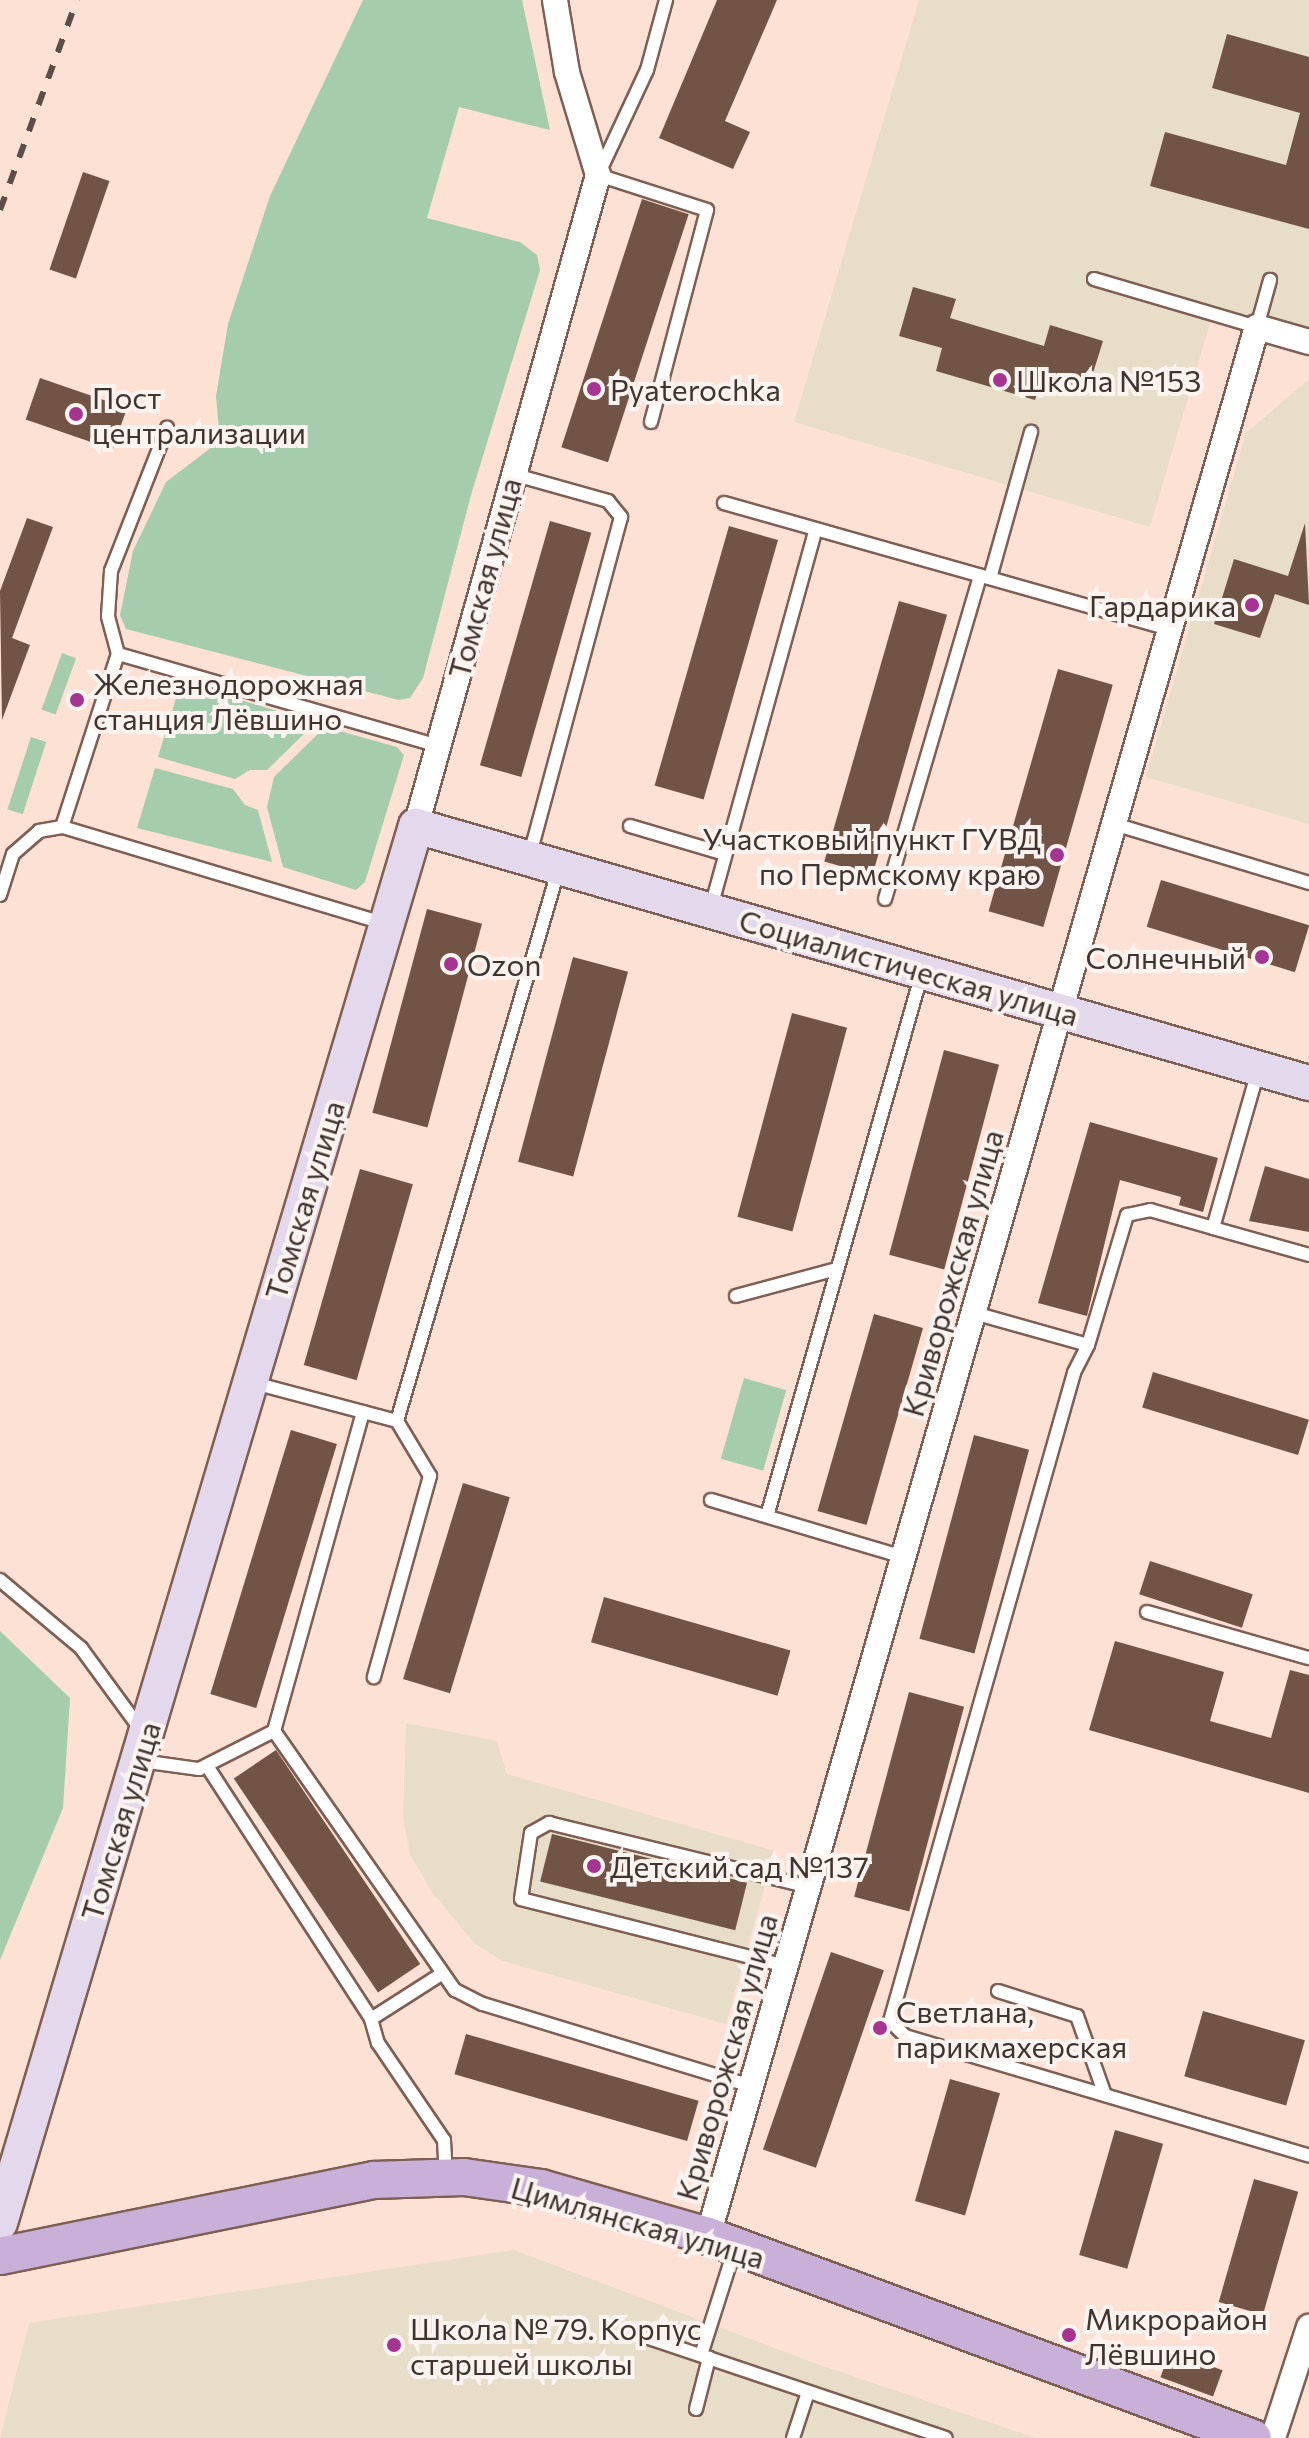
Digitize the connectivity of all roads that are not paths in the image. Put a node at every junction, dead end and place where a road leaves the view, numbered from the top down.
1 (555, 0) edge
2 (666, 0) edge
3 (598, 175) junction
4 (1094, 279) dead end
5 (1270, 280) dead end
6 (1257, 327) junction
7 (1309, 342) edge
8 (651, 422) dead end
9 (167, 428) dead end
10 (1031, 432) dead end
11 (512, 474) junction
12 (724, 503) dead end
13 (816, 529) junction
14 (985, 577) junction
15 (1170, 629) junction
16 (118, 654) junction
17 (438, 746) junction
18 (1114, 824) junction
19 (416, 826) junction
20 (630, 826) dead end
21 (62, 827) junction
22 (725, 854) junction
23 (544, 862) junction
24 (1309, 883) edge
25 (0, 895) edge
26 (885, 899) dead end
27 (710, 910) junction
28 (386, 924) junction
29 (922, 970) junction
30 (1061, 1010) junction
31 (1258, 1068) junction
32 (1309, 1083) edge
33 (1213, 1228) junction
34 (1309, 1255) edge
35 (837, 1269) junction
36 (736, 1296) dead end
37 (974, 1313) junction
38 (1088, 1345) junction
39 (250, 1382) junction
40 (363, 1412) junction
41 (397, 1421) junction
42 (711, 1500) dead end
43 (767, 1516) junction
44 (903, 1557) junction
45 (0, 1580) edge
46 (1147, 1612) dead end
47 (1309, 1658) edge
48 (374, 1677) dead end
49 (274, 1731) junction
50 (141, 1748) junction
51 (207, 1766) junction
52 (809, 1887) junction
53 (786, 1966) junction
54 (443, 1973) junction
55 (998, 1991) dead end
56 (371, 2019) junction
57 (752, 2086) junction
58 (1105, 2095) junction
59 (1309, 2156) edge
60 (447, 2177) junction
61 (0, 2223) edge
62 (722, 2242) junction
63 (0, 2256) edge
64 (1309, 2327) edge
65 (649, 2338) dead end
66 (705, 2357) junction
67 (808, 2392) junction
68 (696, 2409) dead end
69 (793, 2438) edge
70 (946, 2438) edge
71 (1253, 2438) edge
72 (1273, 2438) edge

1 - 3 street
2 - 3 lane
3 - 8 lane
3 - 11 street, Томская улица
4 - 6 lane
5 - 6 lane
6 - 7 street
6 - 15 street, Криворожская улица
9 - 16 lane
10 - 14 lane
11 - 17 street, Томская улица
11 - 23 lane
12 - 13 lane
13 - 14 lane
13 - 22 lane
14 - 15 lane
14 - 26 lane
15 - 18 street, Криворожская улица
16 - 17 lane
16 - 21 lane
17 - 19 street, Томская улица
18 - 24 lane
18 - 30 street, Криворожская улица
19 - 23 street, Социалистическая улица
19 - 28 street, Томская улица
20 - 22 lane
21 - 25 lane
21 - 28 lane
22 - 27 lane
23 - 27 street, Социалистическая улица
23 - 41 lane
27 - 29 street, Социалистическая улица
28 - 39 street, Томская улица
29 - 30 street, Социалистическая улица
29 - 35 lane
30 - 31 street, Социалистическая улица
30 - 37 street, Криворожская улица
31 - 32 street, Социалистическая улица
31 - 33 lane
33 - 34 lane
33 - 38 lane
35 - 36 lane
35 - 43 lane
37 - 38 lane
37 - 44 street, Криворожская улица
38 - 58 lane
39 - 40 lane
39 - 50 street, Томская улица
40 - 41 lane
40 - 49 lane
41 - 48 lane
42 - 43 lane
43 - 44 lane
44 - 52 street, Криворожская улица
45 - 50 lane
46 - 47 lane
49 - 51 lane
49 - 54 lane
50 - 51 lane
50 - 61 street, Томская улица
51 - 56 lane
52 - 53 street, Криворожская улица
52 - 53 lane
53 - 57 street, Криворожская улица
54 - 56 lane
54 - 57 lane
55 - 58 lane
56 - 60 lane
57 - 62 street, Криворожская улица
58 - 59 lane
60 - 62 main road, Цимлянская улица
60 - 63 main road, Цимлянская улица
62 - 66 lane
62 - 71 main road, Цимлянская улица
64 - 72 street
65 - 66 lane
66 - 67 lane
66 - 68 lane
67 - 69 lane
67 - 70 lane

